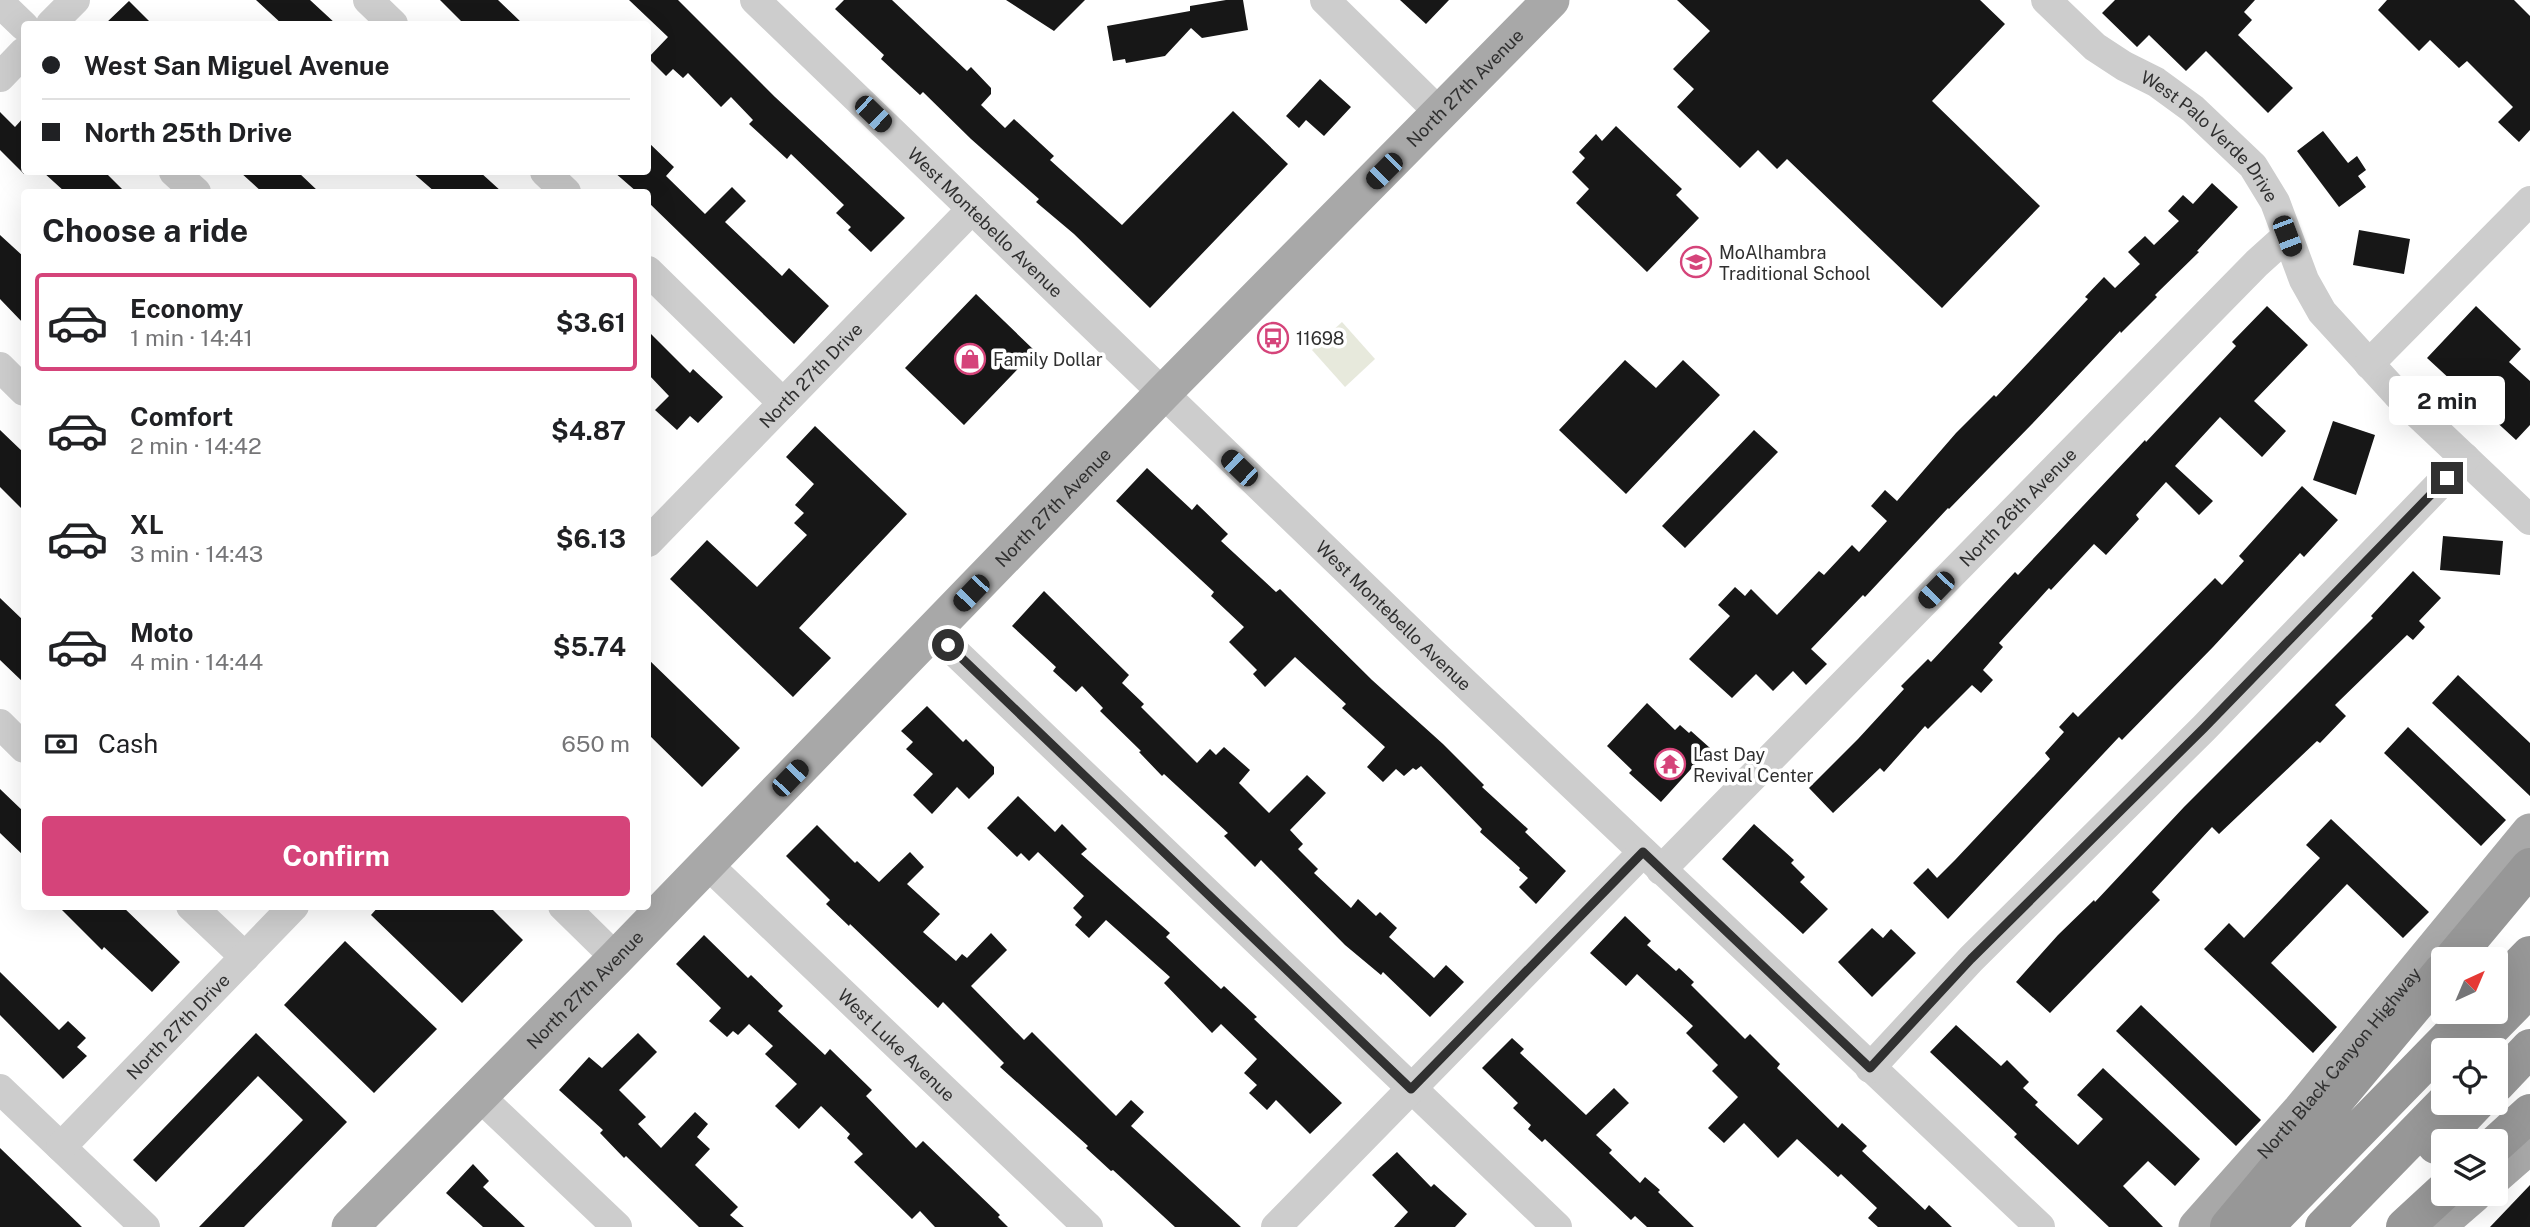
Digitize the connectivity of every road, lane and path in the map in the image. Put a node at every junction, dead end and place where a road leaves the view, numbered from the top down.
1 (75, 0) edge
2 (368, 0) edge
3 (755, 0) edge
4 (1325, 0) edge
5 (1551, 0) edge
6 (2046, 0) edge
7 (0, 3) edge
8 (54, 21) edge
9 (390, 21) edge
10 (21, 23) edge
11 (21, 55) edge
12 (0, 77) edge
13 (1441, 114) junction
14 (177, 175) edge
15 (548, 175) edge
16 (192, 189) edge
17 (563, 189) edge
18 (2530, 201) edge
19 (972, 209) junction
20 (2287, 236) junction
21 (651, 274) edge
22 (2369, 364) junction
23 (0, 367) edge
24 (21, 388) edge
25 (1163, 393) junction
26 (783, 403) junction
27 (2465, 458) junction
28 (2530, 520) edge
29 (651, 539) edge
30 (933, 631) junction
31 (0, 724) edge
32 (21, 745) edge
33 (2530, 832) edge
34 (1652, 861) junction
35 (707, 864) junction
36 (2530, 867) edge
37 (195, 910) edge
38 (290, 910) edge
39 (567, 910) edge
40 (2463, 947) edge
41 (2530, 955) edge
42 (245, 957) junction
43 (616, 958) junction
44 (2508, 978) edge
45 (2431, 985) edge
46 (2530, 988) edge
47 (2530, 1016) edge
48 (2462, 1024) edge
49 (2481, 1038) edge
50 (2508, 1039) edge
51 (2530, 1048) edge
52 (1870, 1068) junction
53 (2508, 1071) edge
54 (0, 1089) edge
55 (1411, 1089) junction
56 (2431, 1089) edge
57 (478, 1095) junction
58 (2530, 1113) edge
59 (2433, 1115) edge
60 (2465, 1115) edge
61 (2508, 1133) edge
62 (2530, 1145) edge
63 (61, 1147) junction
64 (2508, 1164) edge
65 (2431, 1203) edge
66 (2460, 1206) edge
67 (145, 1227) edge
68 (350, 1227) edge
69 (617, 1227) edge
70 (1088, 1227) edge
71 (1276, 1227) edge
72 (1557, 1227) edge
73 (2040, 1227) edge
74 (2197, 1227) edge
75 (2229, 1227) edge
76 (2263, 1227) edge
77 (2296, 1227) edge
78 (2324, 1227) edge
79 (2357, 1227) edge
80 (2405, 1227) edge
81 (2436, 1227) edge

1 - 8 street
2 - 9 street
3 - 19 street, West Montebello Avenue
4 - 13 street
5 - 13 main road, North 27th Avenue
6 - 20 street, West Palo Verde Drive
7 - 10 street
11 - 12 street
13 - 25 main road, North 27th Avenue
14 - 16 street
15 - 17 street
18 - 22 street
19 - 25 street, West Montebello Avenue
19 - 26 street, North 27th Drive
20 - 22 street, West Palo Verde Drive
20 - 34 street, North 26th Avenue
21 - 26 street
22 - 27 street, West Palo Verde Drive
23 - 24 street
25 - 30 main road, North 27th Avenue
25 - 34 street, West Montebello Avenue
26 - 29 street, North 27th Drive
27 - 28 street, West Palo Verde Drive
27 - 52 street
30 - 35 main road, North 27th Avenue
30 - 55 street
31 - 32 street
33 - 74 main road, North Black Canyon Highway
34 - 52 street, West Montebello Avenue
34 - 55 street, North 26th Avenue
35 - 43 main road, North 27th Avenue
35 - 70 street, West Luke Avenue
36 - 40 highway
37 - 42 street
38 - 42 street, North 27th Drive
39 - 43 street
41 - 44 highway
42 - 63 street, North 27th Drive
43 - 57 main road, North 27th Avenue
45 - 75 highway
46 - 49 highway
47 - 50 highway
48 - 76 highway
51 - 53 highway
52 - 73 street, West Montebello Avenue
54 - 63 street
55 - 71 street, North 26th Avenue
55 - 72 street
56 - 77 highway
57 - 68 main road, North 27th Avenue
57 - 69 street
58 - 61 highway
59 - 78 highway
60 - 79 highway
62 - 64 main road
63 - 67 street
65 - 80 highway
66 - 81 main road

